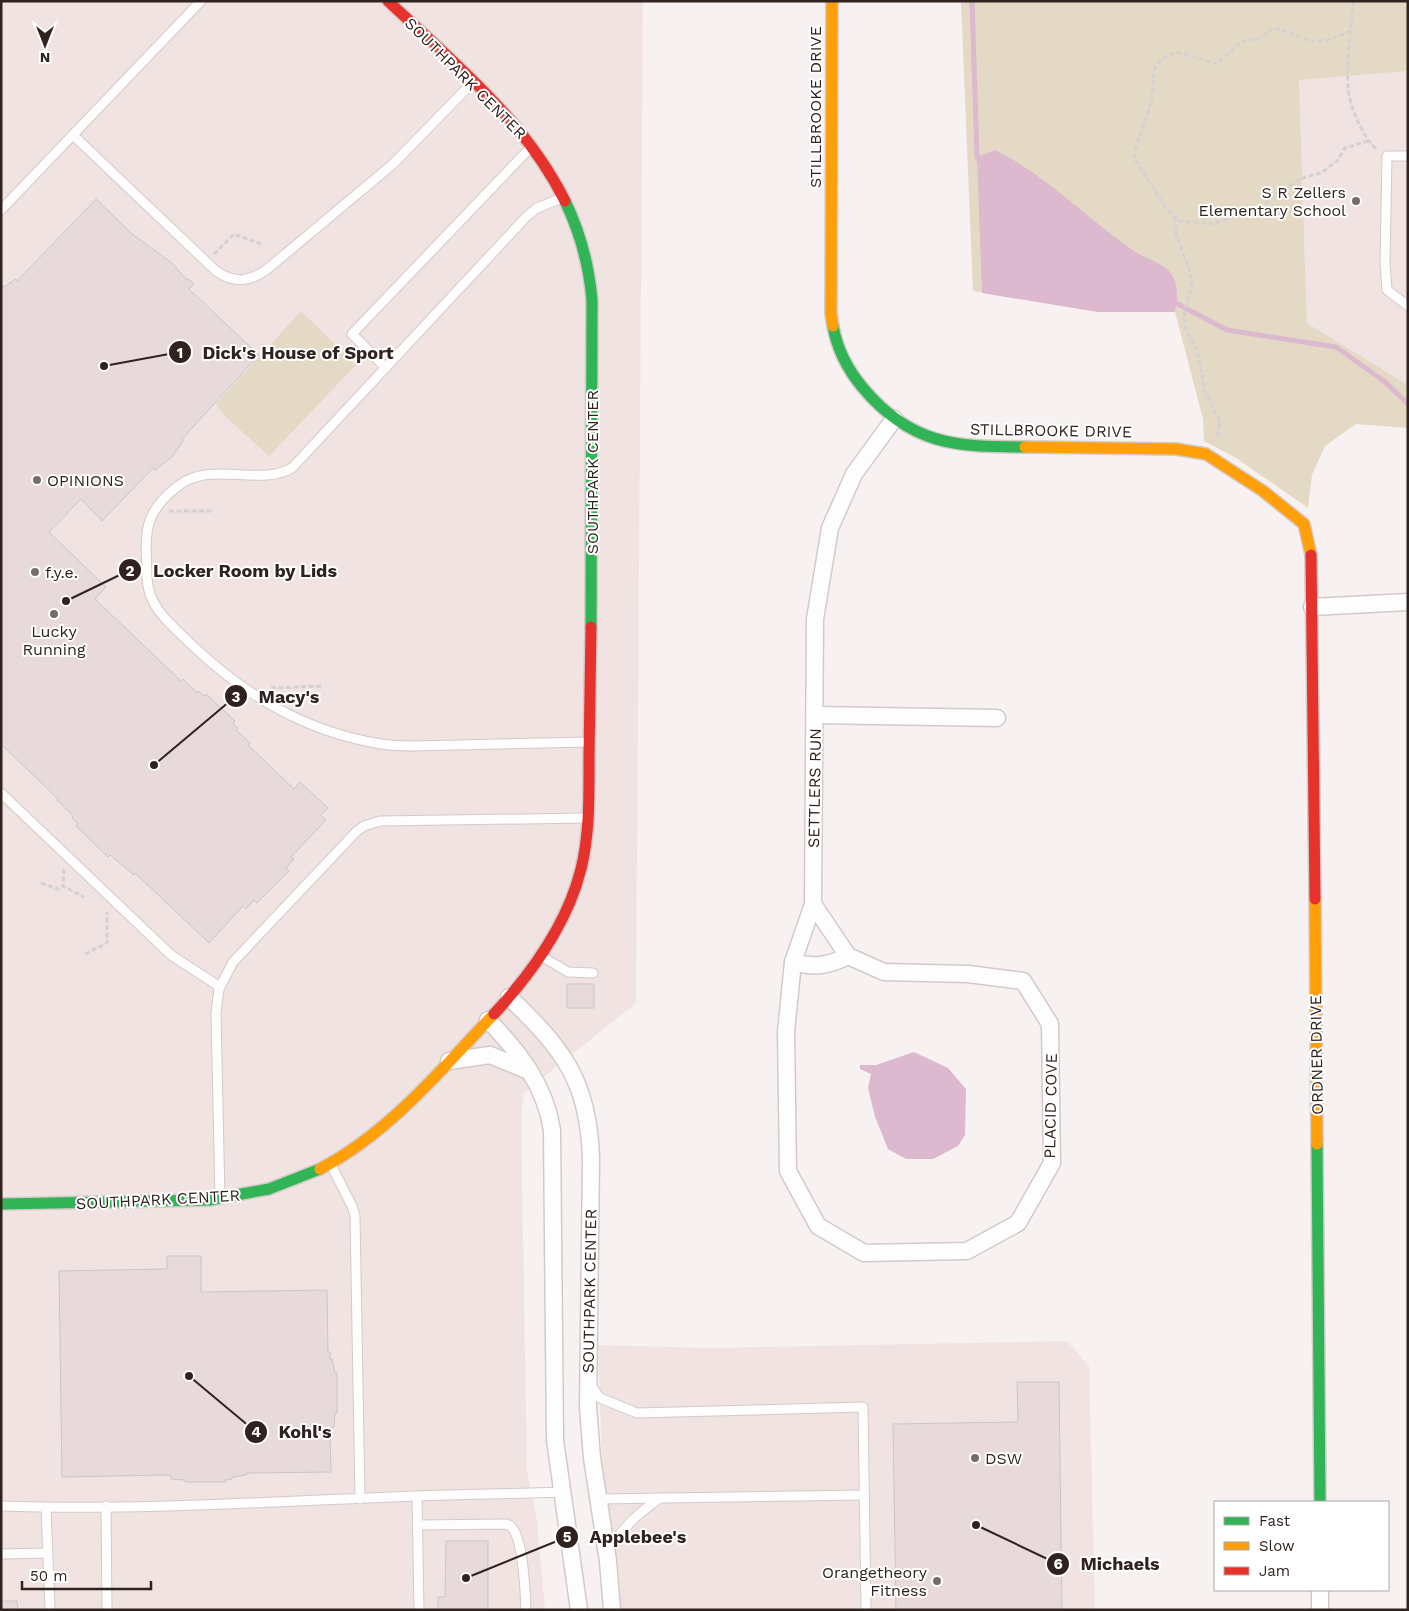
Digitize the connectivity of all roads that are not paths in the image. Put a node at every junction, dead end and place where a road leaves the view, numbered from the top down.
1 (201, 1) edge
2 (388, 1) edge
3 (832, 1) edge
4 (473, 82) junction
5 (73, 135) junction
6 (533, 145) junction
7 (1408, 156) edge
8 (564, 197) junction
9 (1, 210) edge
10 (1408, 306) edge
11 (386, 368) junction
12 (894, 420) junction
13 (1408, 602) edge
14 (1312, 607) junction
15 (815, 715) junction
16 (996, 718) dead end
17 (590, 742) junction
18 (1, 793) edge
19 (587, 818) junction
20 (813, 904) junction
21 (541, 956) junction
22 (848, 956) junction
23 (793, 962) junction
24 (593, 973) dead end
25 (220, 987) junction
26 (509, 997) junction
27 (488, 1020) junction
28 (449, 1061) junction
29 (529, 1071) junction
30 (330, 1164) junction
31 (788, 1171) joint
32 (220, 1198) junction
33 (1, 1204) edge
34 (588, 1382) junction
35 (561, 1492) junction
36 (865, 1495) junction
37 (417, 1496) junction
38 (599, 1498) junction
39 (660, 1498) junction
40 (360, 1499) junction
41 (1320, 1501) edge
42 (1, 1506) edge
43 (106, 1506) junction
44 (46, 1507) junction
45 (417, 1525) junction
46 (48, 1553) junction
47 (1, 1554) edge
48 (607, 1555) junction
49 (1320, 1591) edge
50 (50, 1610) edge
51 (107, 1610) edge
52 (419, 1610) edge
53 (526, 1610) edge
54 (579, 1610) edge
55 (612, 1610) edge
56 (866, 1610) edge
57 (1320, 1610) edge

1 - 5 lane
2 - 4 street, SOUTHPARK CENTER
3 - 12 street, STILLBROOKE DRIVE
4 - 5 lane
4 - 6 street, SOUTHPARK CENTER
5 - 9 lane
6 - 8 street, SOUTHPARK CENTER
6 - 11 lane
7 - 10 lane
8 - 11 lane
8 - 17 street, SOUTHPARK CENTER
11 - 17 lane
12 - 14 street, STILLBROOKE DRIVE
12 - 15 street, SETTLERS RUN
13 - 14 street
14 - 41 street, ORDNER DRIVE
15 - 16 street
15 - 20 street, SETTLERS RUN
17 - 19 street, SOUTHPARK CENTER
18 - 25 lane
19 - 21 street, SOUTHPARK CENTER
19 - 25 lane
20 - 22 street
20 - 23 street, SETTLERS RUN
21 - 24 lane
21 - 26 street, SOUTHPARK CENTER
22 - 23 street
22 - 31 street, PLACID COVE
23 - 31 street, SETTLERS RUN
25 - 32 lane
26 - 27 street, SOUTHPARK CENTER
26 - 34 street, SOUTHPARK CENTER
27 - 28 street, SOUTHPARK CENTER
27 - 29 street, SOUTHPARK CENTER
28 - 29 street
28 - 30 street, SOUTHPARK CENTER
29 - 35 street, SOUTHPARK CENTER
30 - 32 street, SOUTHPARK CENTER
30 - 40 lane
32 - 33 street, SOUTHPARK CENTER
34 - 36 lane
34 - 38 street, SOUTHPARK CENTER
35 - 37 lane
35 - 54 street, SOUTHPARK CENTER
36 - 39 lane
36 - 56 lane
37 - 40 lane
37 - 45 lane
38 - 39 lane
38 - 48 street, SOUTHPARK CENTER
39 - 48 lane
40 - 43 lane
42 - 44 lane
43 - 44 lane
43 - 51 lane
44 - 46 lane
45 - 52 lane
45 - 53 lane
46 - 47 lane
46 - 50 lane
48 - 55 street, SOUTHPARK CENTER
49 - 57 street

